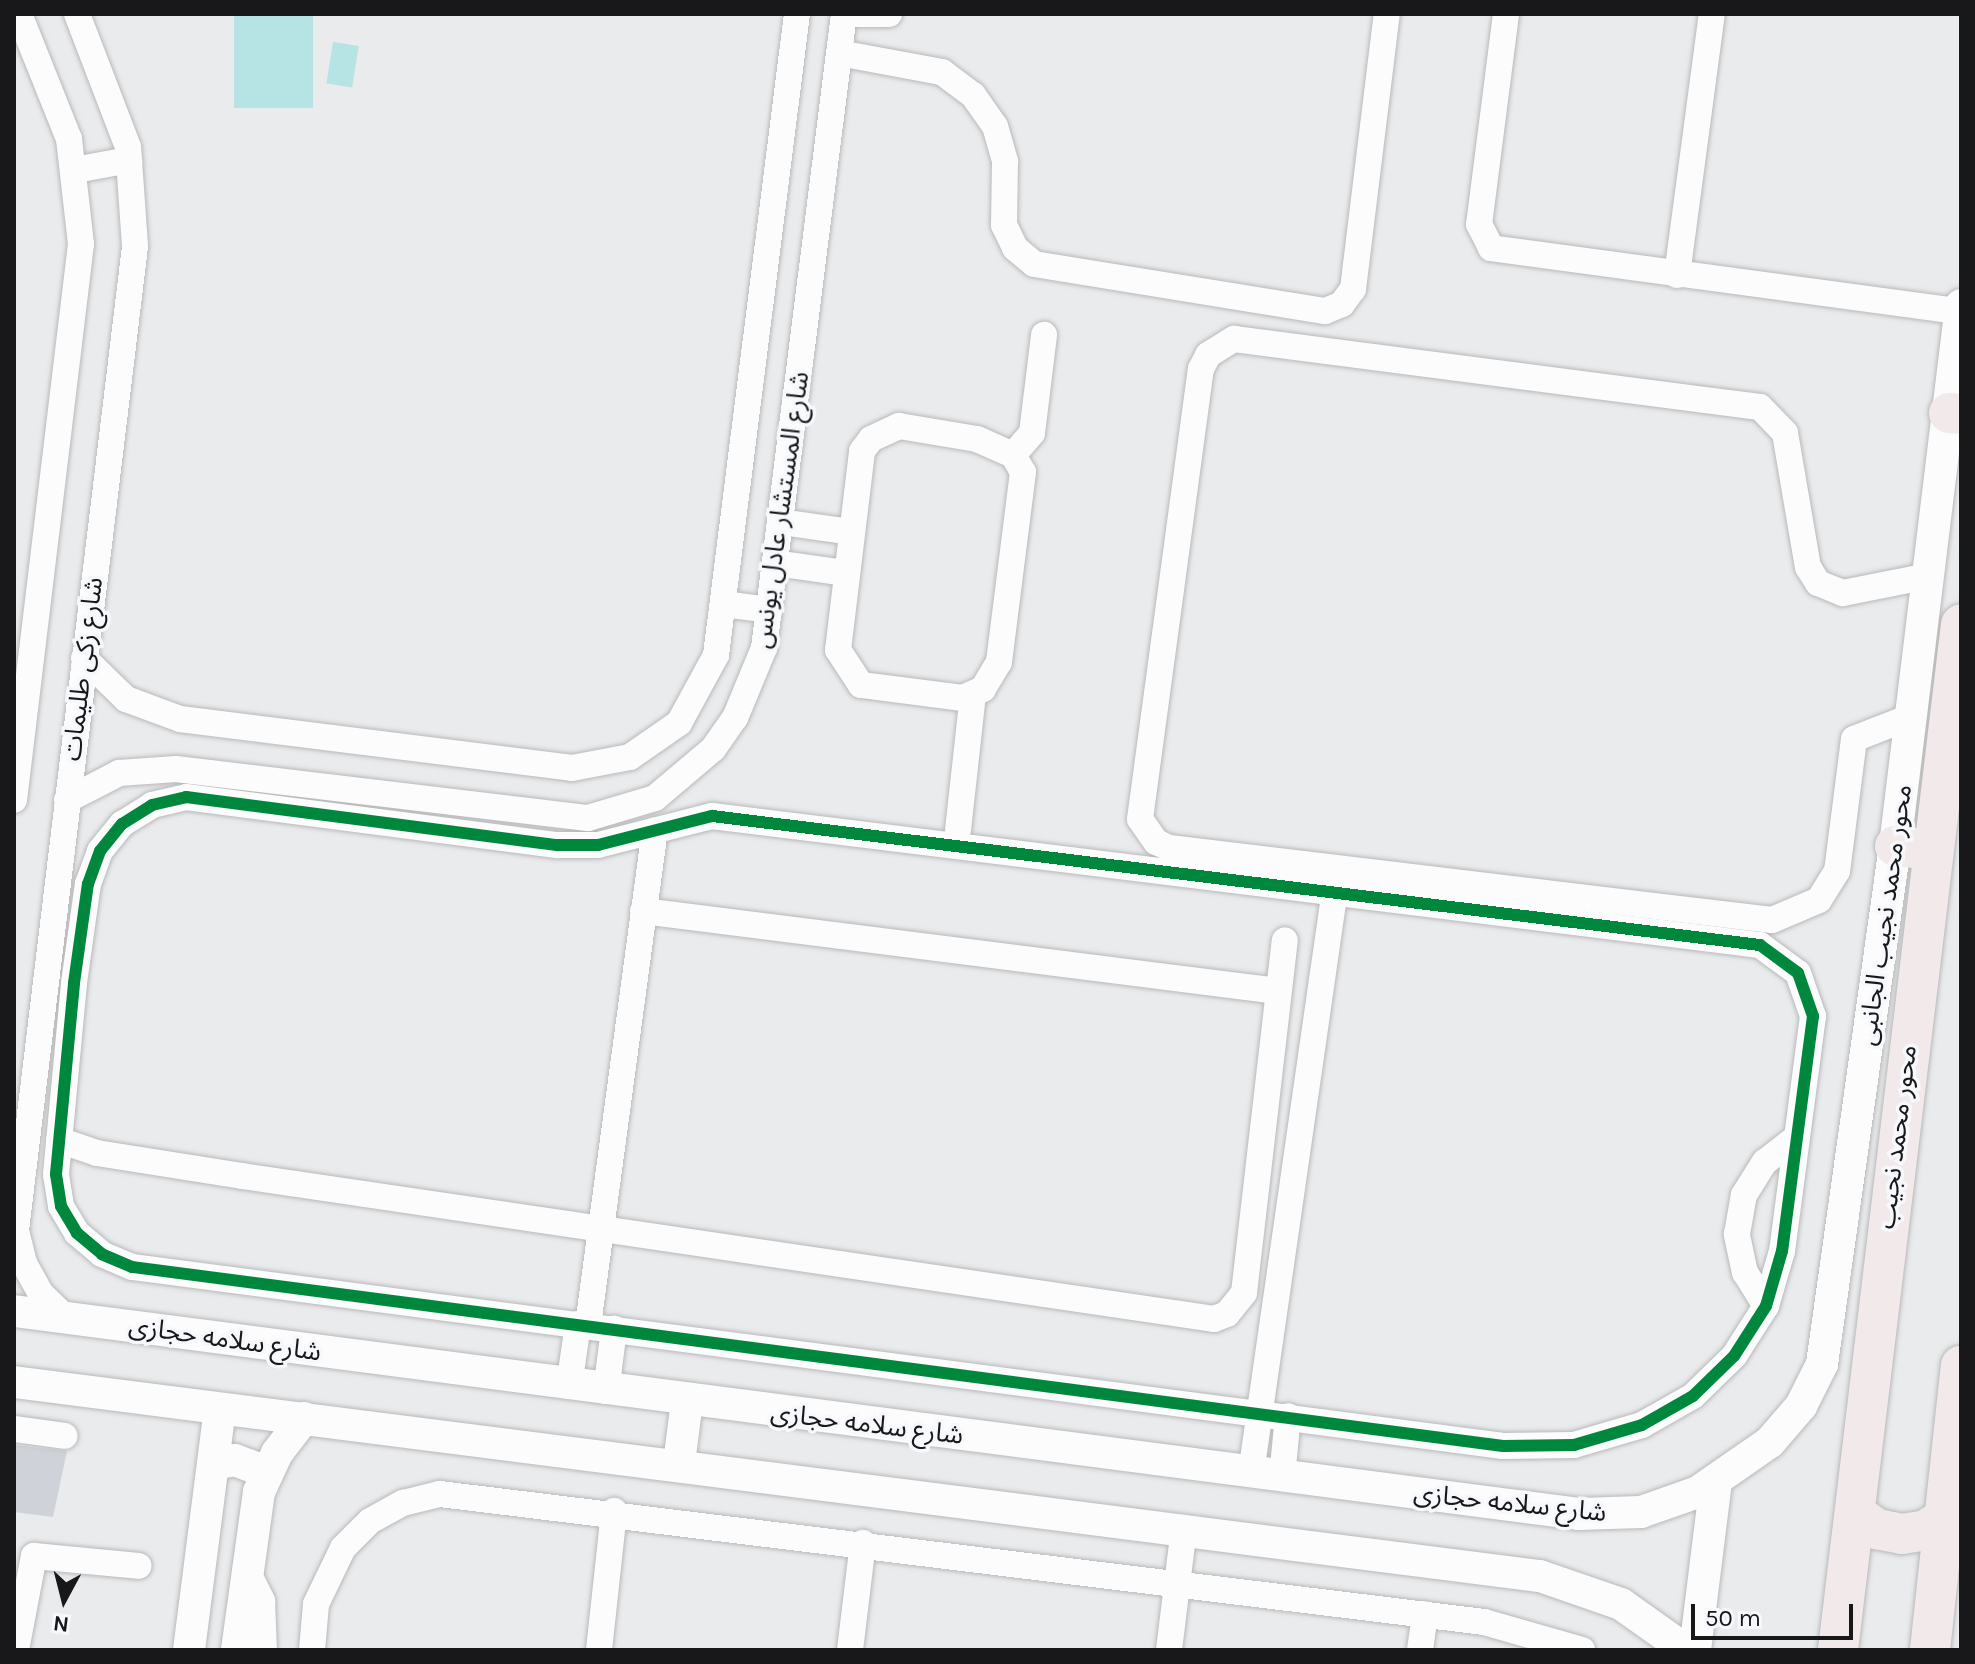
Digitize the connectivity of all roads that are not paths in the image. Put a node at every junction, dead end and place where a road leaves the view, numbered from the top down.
1 (19, 14) edge
2 (77, 14) edge
3 (797, 14) edge
4 (844, 14) edge
5 (856, 14) edge
6 (889, 14) edge
7 (1387, 14) edge
8 (1506, 14) edge
9 (1712, 14) edge
10 (839, 53) junction
11 (129, 160) junction
12 (75, 170) junction
13 (1677, 275) junction
14 (1961, 305) edge
15 (1960, 311) edge
16 (1044, 335) dead end
17 (1955, 414) edge
18 (1013, 455) junction
19 (781, 522) junction
20 (851, 532) junction
21 (775, 563) junction
22 (846, 573) junction
23 (1928, 576) junction
24 (723, 604) junction
25 (770, 610) junction
26 (1961, 624) edge
27 (84, 658) junction
28 (973, 695) junction
29 (1910, 717) junction
30 (14, 800) edge
31 (67, 800) junction
32 (958, 830) dead end
33 (655, 831) junction
34 (1914, 848) junction
35 (1335, 889) junction
36 (643, 911) junction
37 (1285, 940) dead end
38 (44, 980) junction
39 (74, 983) junction
40 (1278, 991) junction
41 (39, 1015) junction
42 (71, 1019) junction
43 (1796, 1138) junction
44 (59, 1140) junction
45 (18, 1160) edge
46 (601, 1228) junction
47 (1766, 1306) junction
48 (14, 1311) edge
49 (66, 1318) junction
50 (593, 1326) junction
51 (1961, 1366) edge
52 (14, 1382) edge
53 (569, 1386) junction
54 (606, 1391) junction
55 (687, 1401) junction
56 (220, 1409) junction
57 (1259, 1413) junction
58 (1288, 1416) junction
59 (304, 1418) junction
60 (14, 1429) edge
61 (65, 1436) dead end
62 (679, 1463) junction
63 (213, 1464) junction
64 (267, 1472) junction
65 (1266, 1475) junction
66 (1716, 1481) junction
67 (614, 1511) junction
68 (1856, 1514) junction
69 (1947, 1516) junction
70 (1184, 1528) junction
71 (863, 1543) junction
72 (139, 1566) dead end
73 (246, 1569) junction
74 (1177, 1583) junction
75 (1425, 1614) junction
76 (187, 1648) edge
77 (16, 1650) edge
78 (237, 1650) edge
79 (264, 1650) edge
80 (312, 1650) edge
81 (599, 1650) edge
82 (850, 1650) edge
83 (1169, 1650) edge
84 (1420, 1650) edge
85 (1582, 1650) edge
86 (1686, 1650) edge
87 (1695, 1650) edge
88 (1838, 1650) edge
89 (1930, 1650) edge

1 - 12 street, شارع زكى طليمات
2 - 11 street, شارع زكى طليمات
3 - 24 street, شارع المستشار عادل يونس
4 - 10 street, شارع المستشار عادل يونس
5 - 6 street
7 - 10 street
8 - 13 street
9 - 13 street
10 - 19 street, شارع المستشار عادل يونس
11 - 12 street
11 - 27 street, شارع زكى طليمات
12 - 30 street, شارع زكى طليمات
13 - 15 street
14 - 15 street, محور محمد نجيب الجانبى
15 - 17 street, محور محمد نجيب الجانبى
16 - 18 street
17 - 23 street, محور محمد نجيب الجانبى
18 - 20 street
18 - 28 street
19 - 20 street
19 - 21 street, شارع المستشار عادل يونس
20 - 22 street
21 - 22 street
21 - 25 street, شارع المستشار عادل يونس
22 - 28 street
23 - 29 street, محور محمد نجيب الجانبى
23 - 29 street
24 - 25 street
24 - 27 street, شارع المستشار عادل يونس
25 - 31 street, شارع المستشار عادل يونس
26 - 34 main road, محور محمد نجيب
27 - 31 street, شارع زكى طليمات
28 - 32 street
29 - 34 street, محور محمد نجيب الجانبى
31 - 38 street, شارع زكى طليمات
33 - 35 street
33 - 36 street
33 - 39 street
34 - 66 street, محور محمد نجيب الجانبى
34 - 68 main road, محور محمد نجيب
35 - 43 street
35 - 57 street
36 - 40 street
36 - 46 street
37 - 40 street
38 - 39 street
38 - 41 street, شارع زكى طليمات
39 - 42 street
40 - 46 street
41 - 42 street
41 - 45 street, شارع زكى طليمات
42 - 44 street
43 - 47 street
43 - 47 street
44 - 46 street
44 - 50 street
45 - 49 street, شارع زكى طليمات
46 - 50 street
47 - 58 street
48 - 49 street, شارع سلامه حجازى
49 - 53 street, شارع سلامه حجازى
50 - 53 street
50 - 54 street
50 - 57 street
51 - 69 main road
52 - 56 street
53 - 54 street, شارع سلامه حجازى
54 - 55 street, شارع سلامه حجازى
55 - 62 street
55 - 65 street, شارع سلامه حجازى
56 - 59 street
56 - 63 street
57 - 58 street
57 - 65 street
58 - 65 street
59 - 62 street
59 - 64 street
60 - 61 street
62 - 70 street
63 - 64 street
63 - 76 street
64 - 73 street
65 - 66 street, شارع سلامه حجازى
66 - 87 street
67 - 71 street
67 - 80 street
67 - 81 street
68 - 69 main road
68 - 88 main road, محور محمد نجيب
69 - 89 main road
70 - 74 street
70 - 86 street
71 - 74 street
71 - 82 street
72 - 77 street
73 - 78 street
73 - 79 street
74 - 75 street
74 - 83 street
75 - 84 street
75 - 85 street

